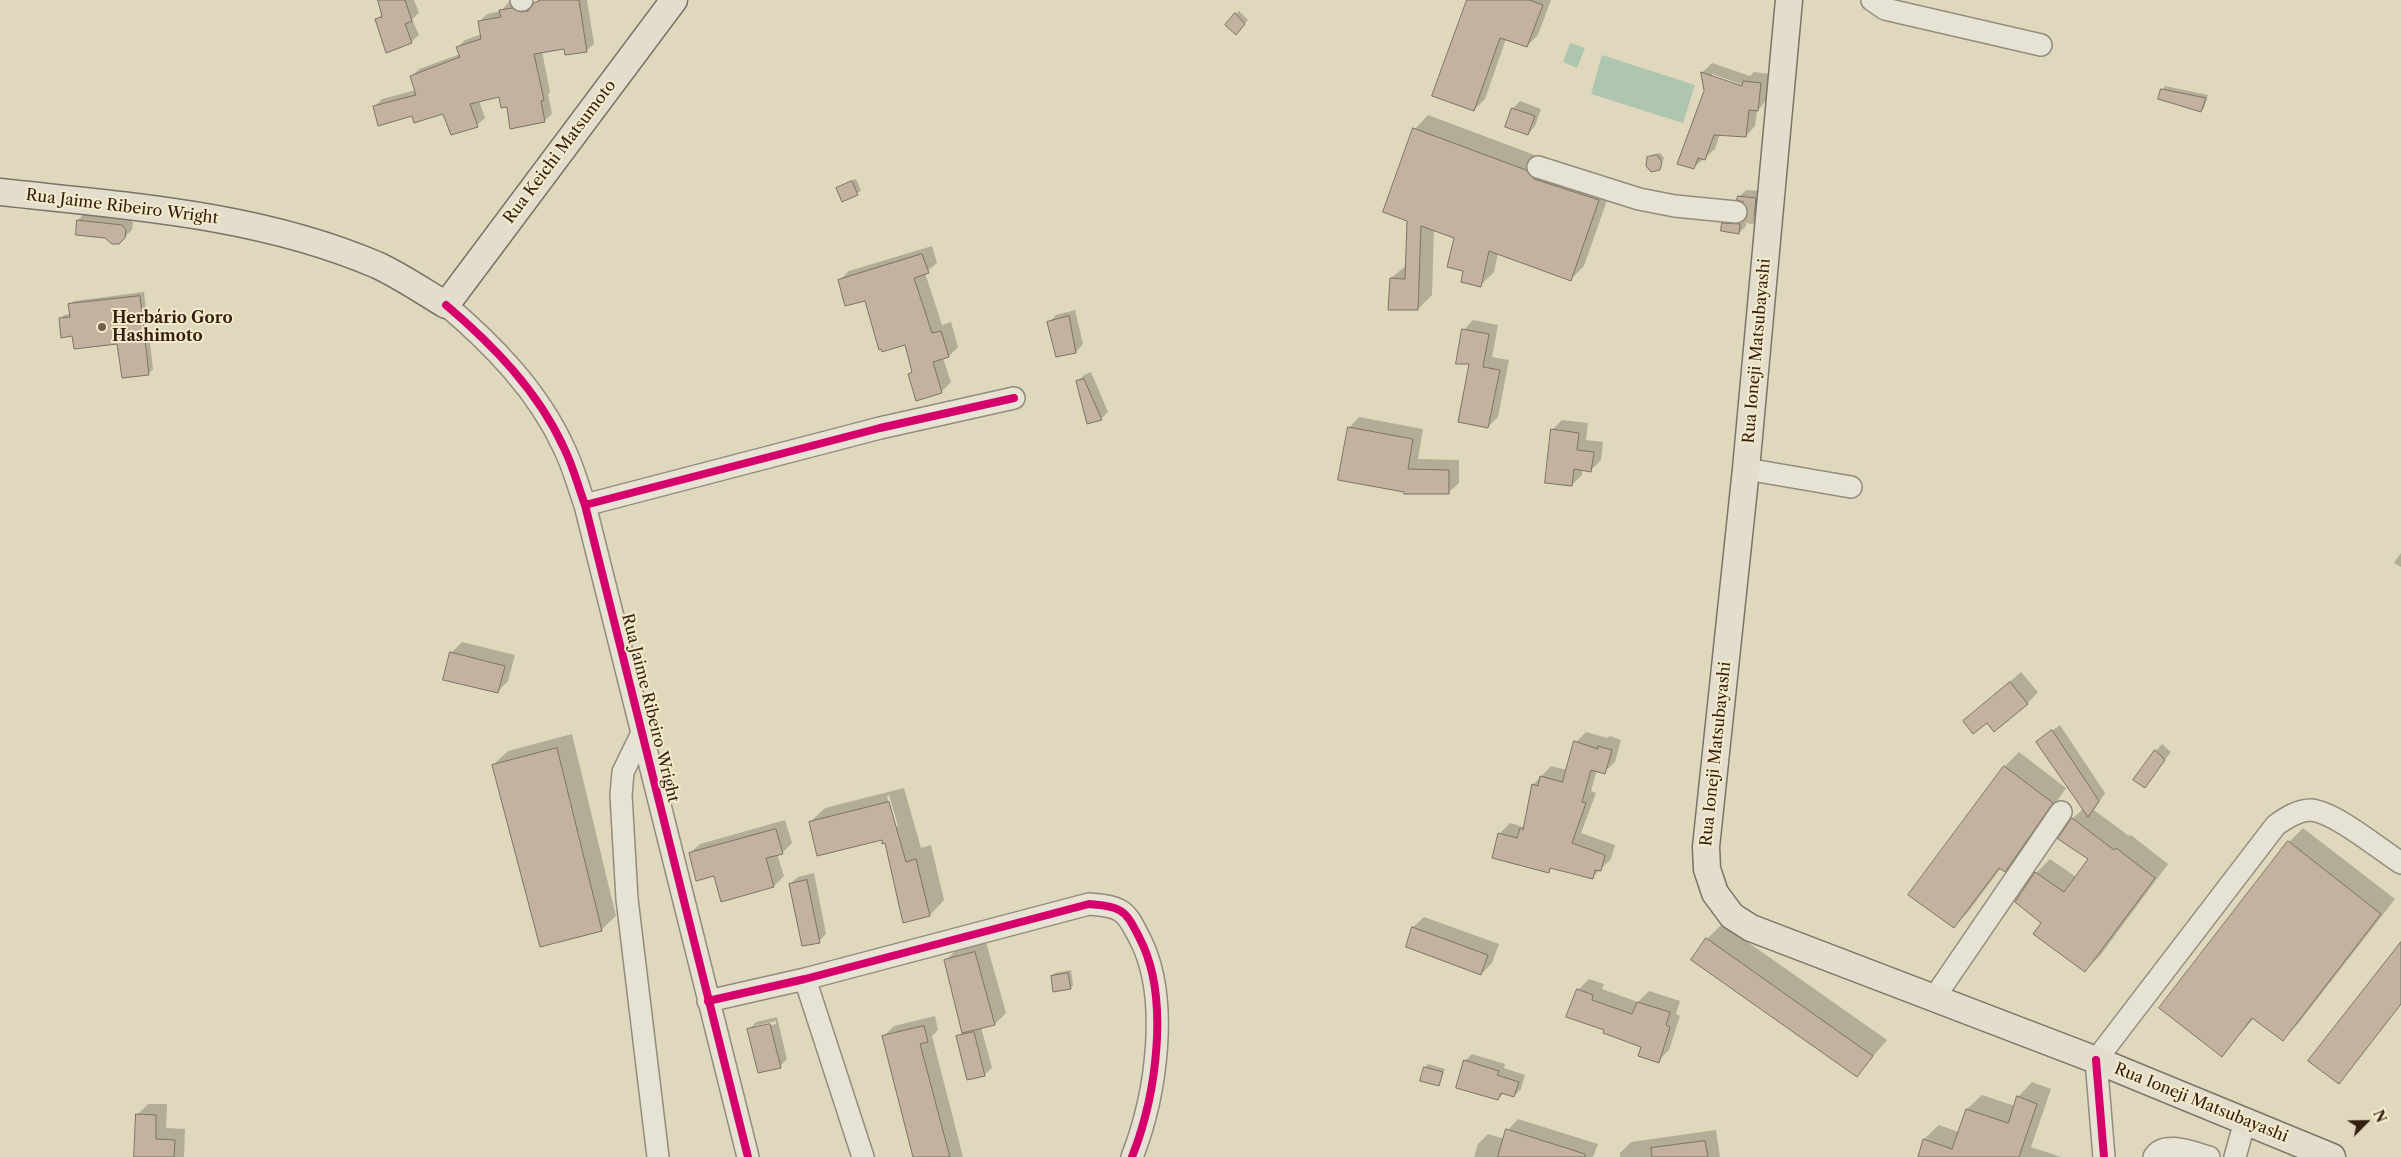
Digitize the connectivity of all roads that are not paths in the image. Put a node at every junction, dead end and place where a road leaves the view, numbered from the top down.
1 (674, 0) edge
2 (1789, 0) edge
3 (1872, 0) edge
4 (2041, 45) dead end
5 (1538, 167) dead end
6 (0, 192) edge
7 (1753, 213) junction
8 (446, 305) junction
9 (1014, 398) dead end
10 (1746, 469) junction
11 (1851, 487) dead end
12 (585, 505) junction
13 (642, 733) junction
14 (2061, 812) dead end
15 (2401, 863) edge
16 (805, 979) junction
17 (1934, 998) junction
18 (708, 1001) junction
19 (2096, 1060) junction
20 (2245, 1121) junction
21 (658, 1157) edge
22 (748, 1157) edge
23 (863, 1157) edge
24 (1132, 1157) edge
25 (2104, 1157) edge
26 (2154, 1157) edge
27 (2209, 1157) edge
28 (2235, 1157) edge
29 (2332, 1157) edge

1 - 8 main road, Rua Keichi Matsumoto
2 - 7 main road, Rua Ioneji Matsubayashi
3 - 4 street
5 - 7 street
6 - 8 main road, Rua Jaime Ribeiro Wright
7 - 10 main road, Rua Ioneji Matsubayashi
8 - 12 street, Rua Jaime Ribeiro Wright
9 - 12 street
10 - 11 street
10 - 17 main road, Rua Ioneji Matsubayashi
12 - 13 street, Rua Jaime Ribeiro Wright
13 - 18 street, Rua Jaime Ribeiro Wright
13 - 21 street
14 - 17 street
15 - 19 street
16 - 18 street
16 - 23 street
16 - 24 street
17 - 19 main road, Rua Ioneji Matsubayashi
18 - 22 street, Rua Jaime Ribeiro Wright
19 - 20 main road, Rua Ioneji Matsubayashi
19 - 25 street
20 - 28 street
20 - 29 main road, Rua Ioneji Matsubayashi
26 - 27 street

